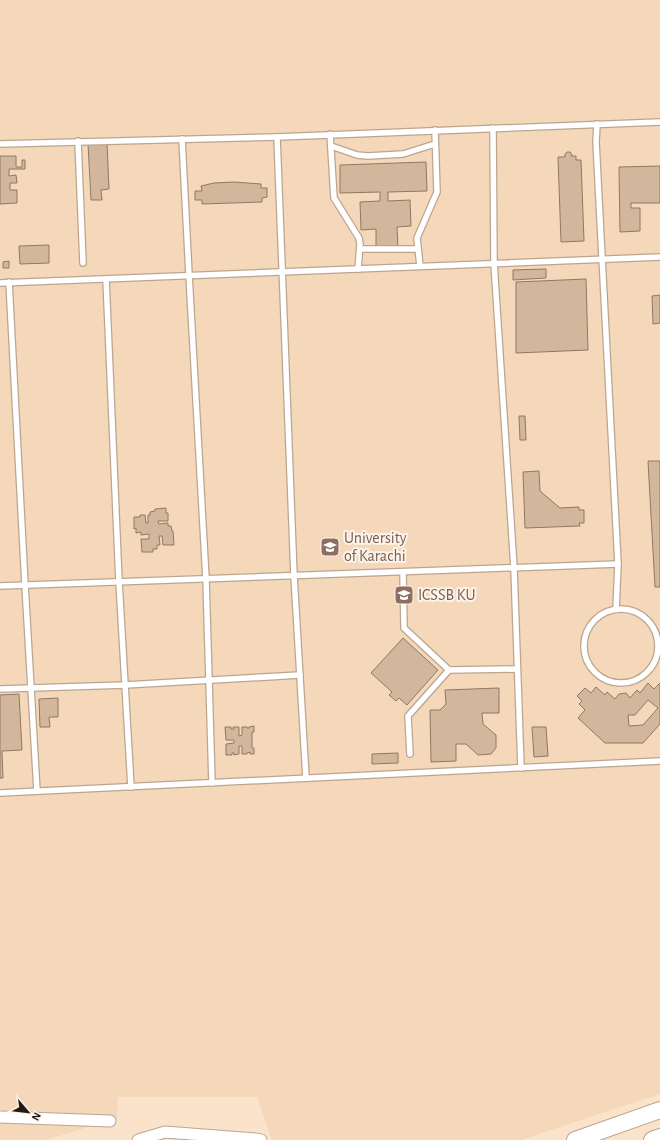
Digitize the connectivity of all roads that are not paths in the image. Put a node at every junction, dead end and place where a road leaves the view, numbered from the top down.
1 (660, 122) edge
2 (597, 124) junction
3 (493, 128) junction
4 (435, 130) junction
5 (330, 134) junction
6 (277, 136) junction
7 (182, 139) junction
8 (78, 141) junction
9 (0, 144) edge
10 (435, 144) junction
11 (331, 146) junction
12 (360, 249) junction
13 (418, 249) junction
14 (660, 258) edge
15 (602, 259) junction
16 (83, 263) dead end
17 (494, 263) junction
18 (420, 266) junction
19 (358, 269) junction
20 (282, 272) junction
21 (189, 275) junction
22 (106, 279) junction
23 (9, 282) junction
24 (0, 283) edge
25 (618, 564) junction
26 (514, 568) junction
27 (402, 572) junction
28 (294, 576) junction
29 (206, 579) junction
30 (119, 582) junction
31 (25, 585) junction
32 (0, 586) edge
33 (616, 609) junction
34 (517, 669) junction
35 (450, 670) junction
36 (300, 675) junction
37 (209, 680) junction
38 (125, 686) junction
39 (31, 688) junction
40 (0, 689) edge
41 (410, 754) dead end
42 (660, 762) edge
43 (521, 768) junction
44 (306, 778) junction
45 (212, 783) junction
46 (131, 787) junction
47 (37, 791) junction
48 (0, 793) edge
49 (660, 1110) edge
50 (0, 1118) edge
51 (110, 1121) dead end
52 (166, 1136) edge
53 (660, 1137) edge
54 (138, 1140) edge
55 (261, 1140) edge
56 (575, 1140) edge
57 (652, 1140) edge

1 - 2 lane
2 - 3 lane
2 - 15 lane
3 - 4 lane
3 - 17 lane
4 - 5 lane
4 - 10 lane
5 - 6 lane
5 - 11 lane
6 - 7 lane
6 - 20 lane
7 - 8 lane
7 - 21 lane
8 - 9 lane
8 - 16 lane
10 - 11 lane
10 - 13 lane
11 - 12 lane
12 - 13 lane
12 - 19 lane
13 - 18 lane
14 - 15 lane
15 - 17 lane
15 - 25 lane
17 - 18 lane
17 - 26 lane
18 - 19 lane
19 - 20 lane
20 - 21 lane
20 - 28 lane
21 - 22 lane
21 - 29 lane
22 - 23 lane
22 - 30 lane
23 - 24 lane
23 - 31 lane
25 - 26 lane
25 - 33 lane
26 - 27 lane
26 - 34 lane
27 - 28 lane
27 - 35 lane
28 - 29 lane
28 - 36 lane
29 - 30 lane
29 - 37 lane
30 - 31 lane
30 - 38 lane
31 - 32 lane
31 - 39 lane
33 - 33 lane
34 - 35 lane
34 - 43 lane
35 - 41 lane
36 - 37 lane
36 - 44 lane
37 - 38 lane
37 - 45 lane
38 - 39 lane
38 - 46 lane
39 - 40 lane
39 - 47 lane
42 - 43 lane
43 - 44 lane
44 - 45 lane
45 - 46 lane
46 - 47 lane
47 - 48 lane
49 - 56 main road
50 - 51 street
52 - 54 street
52 - 55 street
53 - 57 main road

